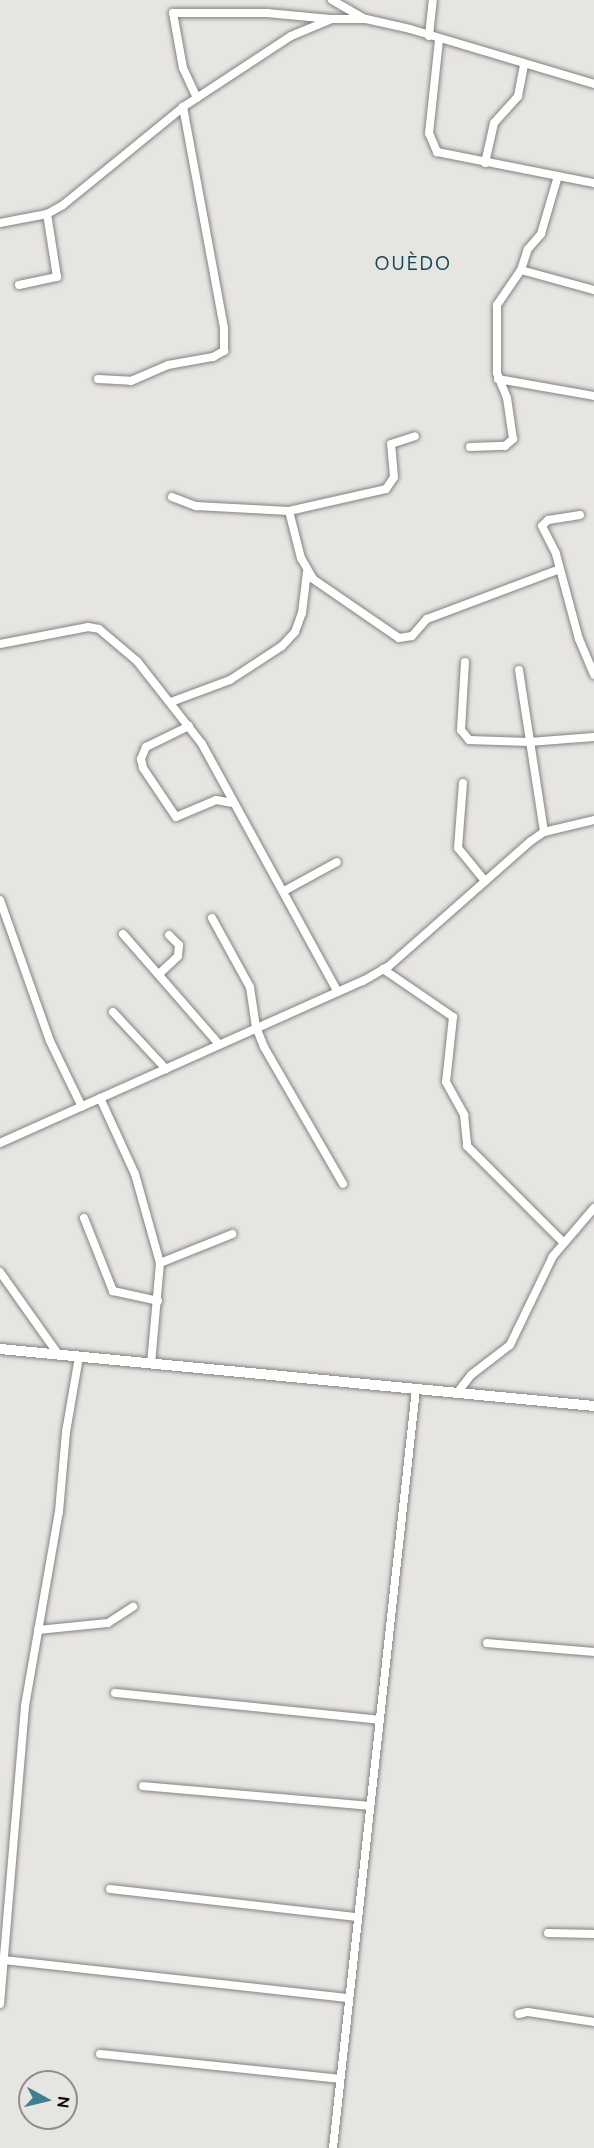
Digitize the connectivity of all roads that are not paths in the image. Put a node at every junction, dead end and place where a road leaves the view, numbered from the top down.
1 (433, 0) edge
2 (336, 1) edge
3 (332, 19) junction
4 (366, 19) junction
5 (429, 36) junction
6 (440, 40) junction
7 (524, 64) junction
8 (594, 84) edge
9 (197, 98) junction
10 (183, 108) junction
11 (485, 163) junction
12 (558, 176) junction
13 (594, 183) edge
14 (47, 214) junction
15 (0, 223) edge
16 (520, 270) junction
17 (20, 285) dead end
18 (594, 290) edge
19 (98, 379) dead end
20 (498, 379) junction
21 (594, 396) edge
22 (416, 436) dead end
23 (470, 447) dead end
24 (172, 498) dead end
25 (289, 511) junction
26 (580, 515) dead end
27 (560, 569) junction
28 (307, 572) junction
29 (0, 644) edge
30 (465, 662) dead end
31 (519, 670) dead end
32 (594, 675) edge
33 (171, 702) junction
34 (189, 726) junction
35 (594, 737) edge
36 (529, 742) junction
37 (463, 783) dead end
38 (233, 803) junction
39 (594, 820) edge
40 (544, 832) junction
41 (337, 862) dead end
42 (485, 881) junction
43 (284, 891) junction
44 (0, 900) edge
45 (212, 918) dead end
46 (123, 934) dead end
47 (169, 935) dead end
48 (383, 969) junction
49 (159, 974) junction
50 (337, 992) junction
51 (113, 1012) dead end
52 (256, 1027) junction
53 (219, 1044) junction
54 (166, 1069) junction
55 (100, 1098) junction
56 (82, 1107) junction
57 (0, 1143) edge
58 (343, 1184) dead end
59 (594, 1208) edge
60 (84, 1218) dead end
61 (232, 1234) dead end
62 (562, 1241) junction
63 (160, 1263) junction
64 (0, 1272) edge
65 (158, 1301) junction
66 (0, 1349) edge
67 (58, 1354) junction
68 (79, 1356) junction
69 (151, 1363) junction
70 (416, 1389) junction
71 (457, 1393) junction
72 (594, 1406) edge
73 (133, 1607) dead end
74 (38, 1630) junction
75 (487, 1643) dead end
76 (594, 1653) edge
77 (115, 1694) dead end
78 (380, 1720) junction
79 (143, 1786) dead end
80 (370, 1806) junction
81 (110, 1889) dead end
82 (357, 1917) junction
83 (548, 1933) dead end
84 (594, 1934) edge
85 (3, 1960) junction
86 (348, 1998) junction
87 (0, 2004) edge
88 (519, 2014) dead end
89 (594, 2022) edge
90 (100, 2054) dead end
91 (340, 2079) junction
92 (333, 2148) edge

1 - 5 street
2 - 4 street
3 - 4 street
3 - 9 street
3 - 9 street
4 - 5 street
5 - 6 street
6 - 7 street
6 - 11 street
7 - 8 street
7 - 11 street
9 - 10 street
10 - 14 street
10 - 19 street
11 - 12 street
12 - 13 street
12 - 16 street
14 - 15 street
14 - 17 street
16 - 18 street
16 - 20 street
20 - 21 street
20 - 23 street
22 - 25 street
24 - 25 street
25 - 28 street
26 - 27 street
27 - 28 street
27 - 32 street
28 - 33 street
29 - 33 street
30 - 36 street
31 - 36 street
33 - 34 street
34 - 38 street
34 - 38 street
35 - 36 street
36 - 40 street
37 - 42 street
38 - 43 street
39 - 40 street
40 - 42 street
41 - 43 street
42 - 48 street
43 - 50 street
44 - 56 street
45 - 52 street
46 - 49 street
47 - 49 street
48 - 50 street
48 - 62 street
49 - 53 street
50 - 52 street
51 - 54 street
52 - 53 street
52 - 58 street
53 - 54 street
54 - 55 street
55 - 56 street
55 - 63 street
56 - 57 street
59 - 62 street
60 - 65 street
61 - 63 street
62 - 71 street
63 - 65 street
64 - 67 street
65 - 69 street
66 - 67 street
67 - 68 street
68 - 69 street
68 - 74 street
69 - 70 street
70 - 71 street
70 - 78 street
71 - 72 street
73 - 74 street
74 - 85 street
75 - 76 street
77 - 78 street
78 - 80 street
79 - 80 street
80 - 82 street
81 - 82 street
82 - 86 street
83 - 84 street
85 - 86 street
85 - 87 street
86 - 91 street
88 - 89 street
90 - 91 street
91 - 92 street

